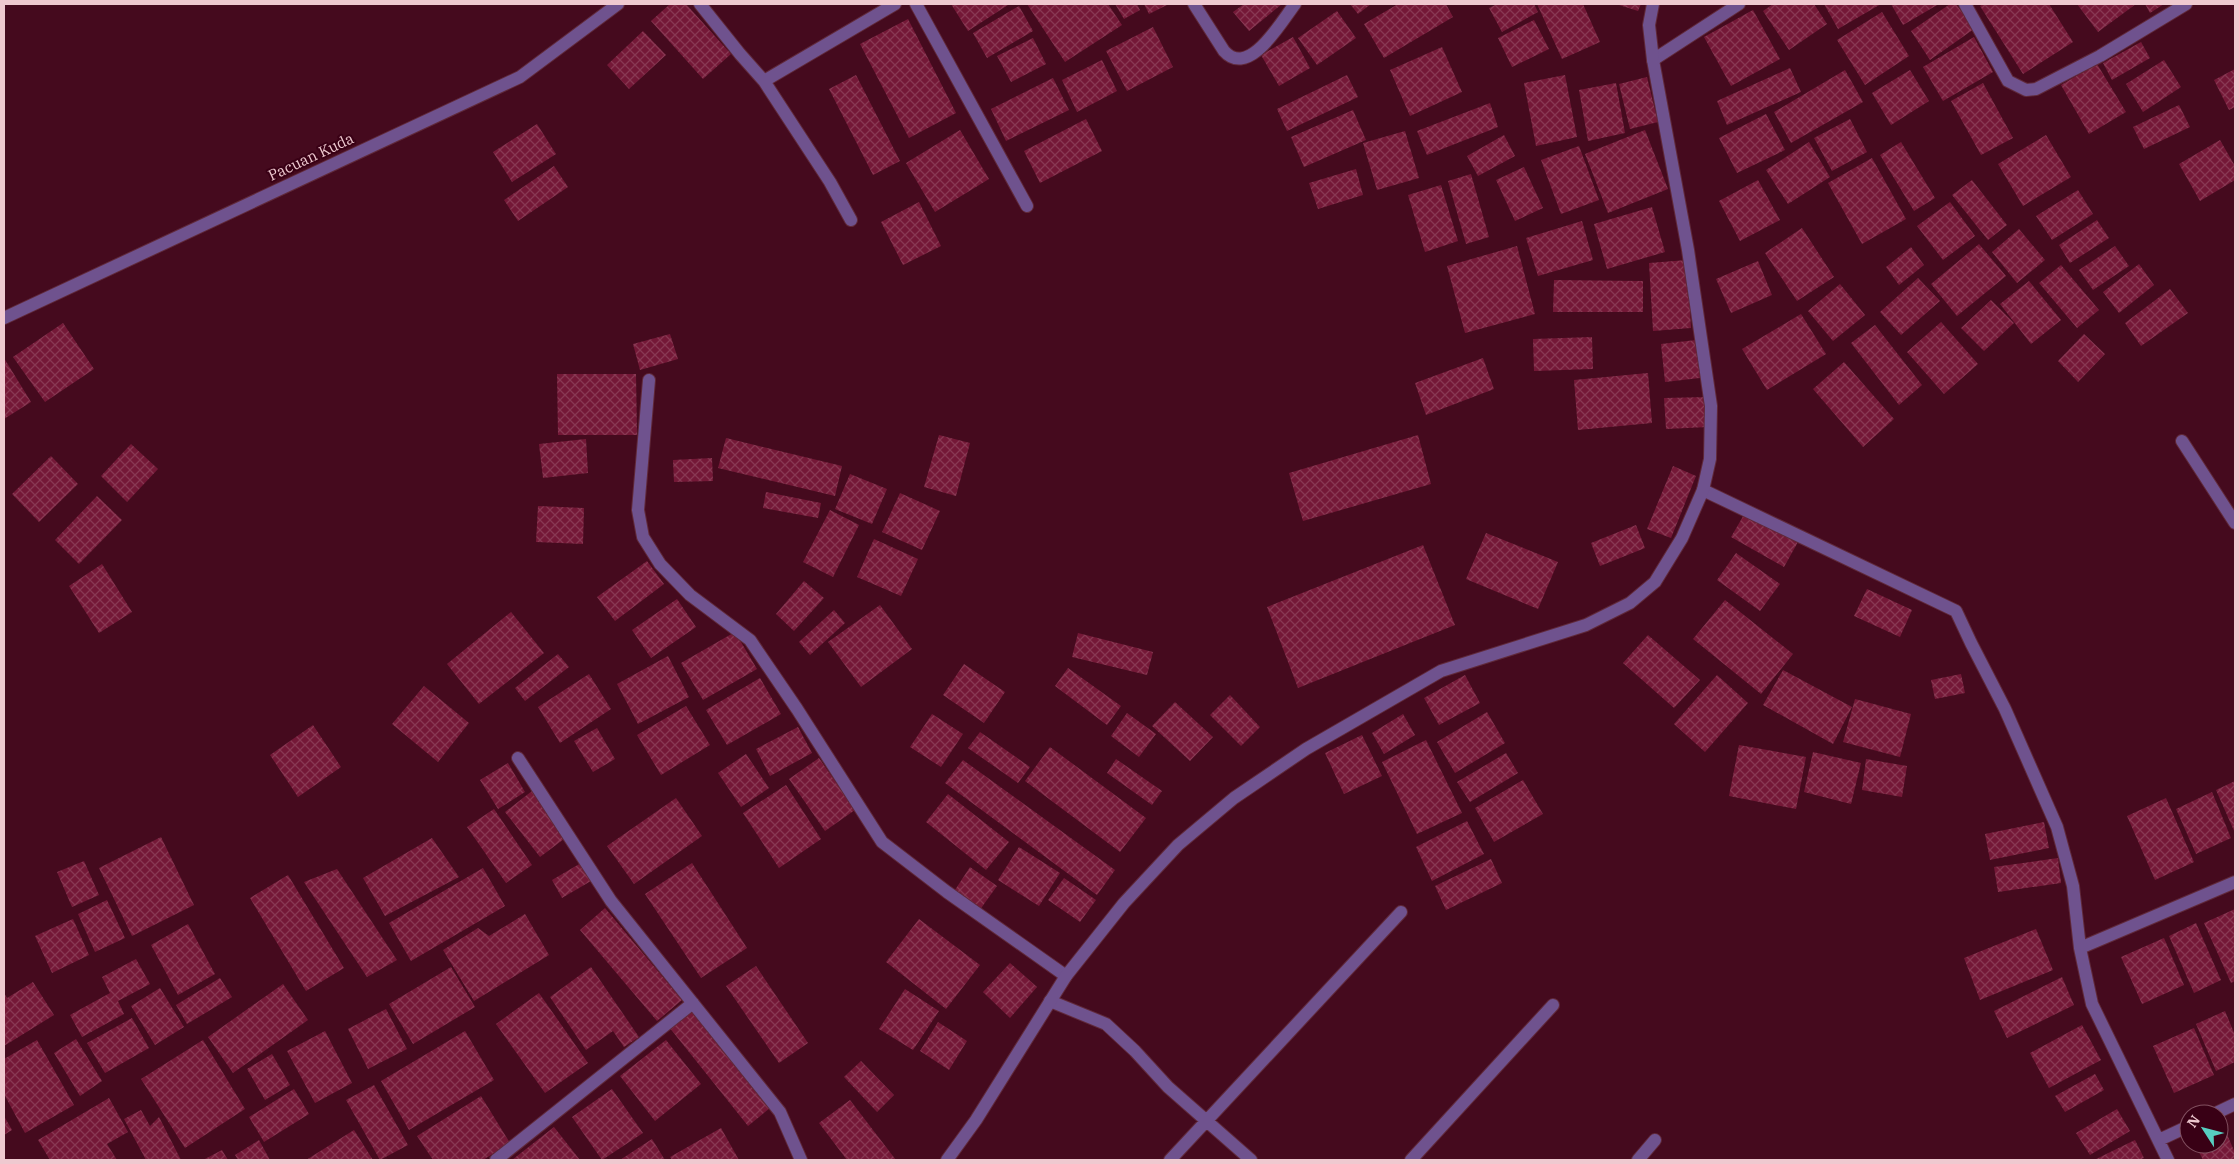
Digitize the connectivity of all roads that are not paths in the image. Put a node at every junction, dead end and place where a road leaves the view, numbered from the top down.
1 (618, 4) edge
2 (700, 4) edge
3 (895, 4) edge
4 (916, 4) edge
5 (1194, 4) edge
6 (1295, 4) edge
7 (1653, 4) edge
8 (1739, 4) edge
9 (1965, 4) edge
10 (2186, 4) edge
11 (1653, 60) junction
12 (764, 81) junction
13 (1027, 206) dead end
14 (851, 220) dead end
15 (4, 318) edge
16 (650, 380) dead end
17 (2182, 441) dead end
18 (1704, 490) junction
19 (2235, 524) edge
20 (518, 758) dead end
21 (2235, 882) edge
22 (1401, 912) dead end
23 (2080, 948) junction
24 (1066, 976) junction
25 (1050, 1002) junction
26 (693, 1003) junction
27 (1552, 1006) dead end
28 (1206, 1120) junction
29 (2179, 1131) edge
30 (1655, 1140) dead end
31 (2159, 1140) junction
32 (496, 1160) edge
33 (801, 1160) edge
34 (947, 1160) edge
35 (1170, 1160) edge
36 (1251, 1160) edge
37 (1411, 1160) edge
38 (1638, 1160) edge
39 (2168, 1160) edge

1 - 15 street, Pacuan Kuda
2 - 12 street
3 - 12 street
4 - 13 street
5 - 6 street
7 - 11 street
8 - 11 street
9 - 10 street
11 - 18 street
12 - 14 street
16 - 24 street
17 - 19 street
18 - 23 street
18 - 24 street
20 - 26 street
21 - 23 street
22 - 28 street
23 - 31 street
24 - 25 street
25 - 28 street
25 - 34 street
26 - 32 street
26 - 33 street
27 - 37 street
28 - 35 street
28 - 36 street
29 - 31 street
30 - 38 street
31 - 39 street

